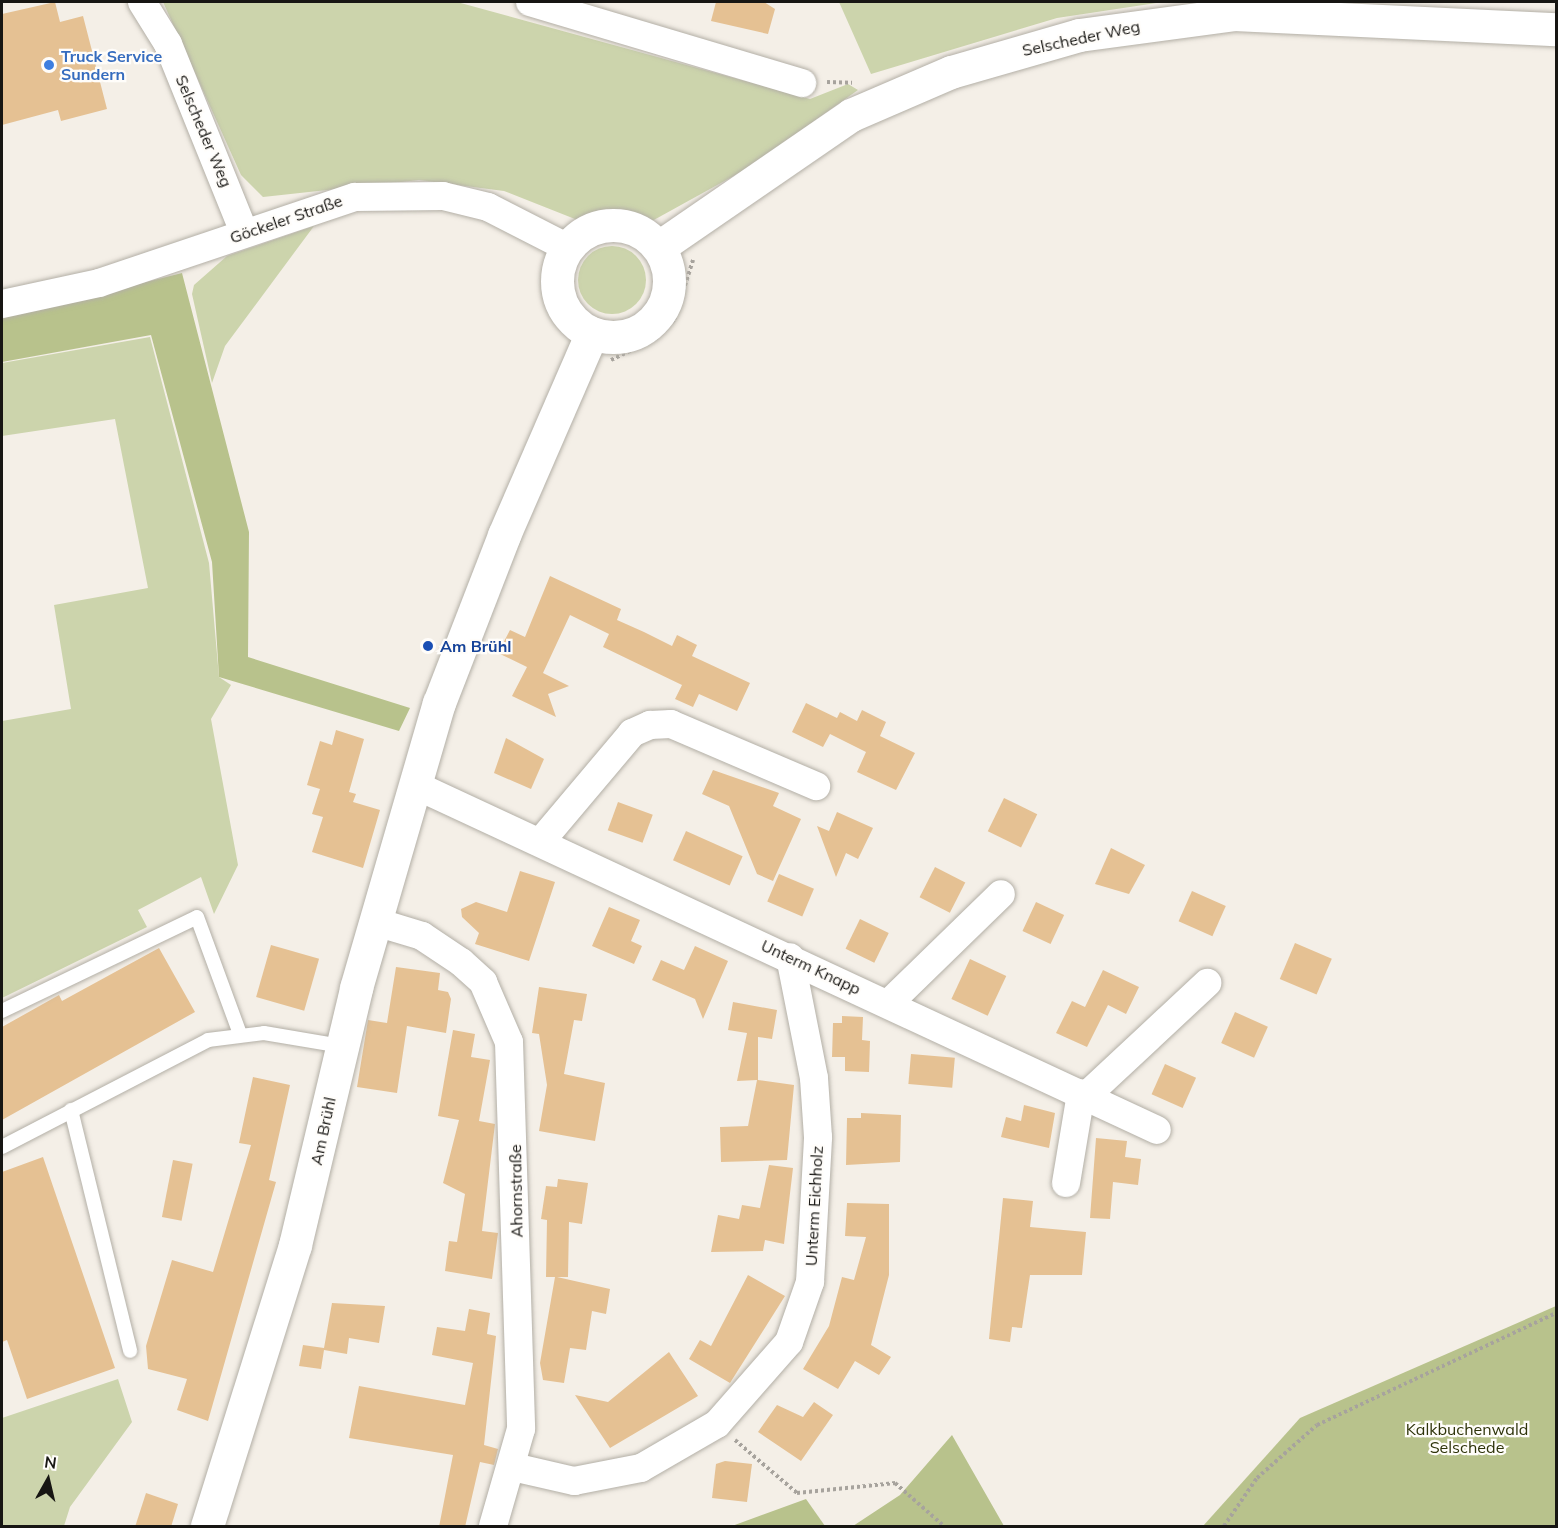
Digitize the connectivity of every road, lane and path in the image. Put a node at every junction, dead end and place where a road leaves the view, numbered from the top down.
1 (142, 2) edge
2 (530, 2) edge
3 (1383, 10) edge
4 (1557, 29) edge
5 (802, 83) dead end
6 (244, 232) junction
7 (568, 248) junction
8 (659, 248) junction
9 (2, 304) edge
10 (592, 333) junction
11 (415, 784) junction
12 (816, 786) dead end
13 (542, 840) junction
14 (1001, 894) dead end
15 (376, 922) junction
16 (790, 957) junction
17 (1207, 983) dead end
18 (889, 1004) junction
19 (2, 1011) edge
20 (240, 1034) junction
21 (342, 1046) junction
22 (1084, 1095) junction
23 (71, 1110) junction
24 (1157, 1130) dead end
25 (2, 1147) edge
26 (1066, 1183) dead end
27 (1557, 1313) edge
28 (130, 1351) dead end
29 (717, 1424) junction
30 (513, 1467) junction
31 (207, 1527) edge
32 (493, 1527) edge
33 (944, 1527) edge
34 (1224, 1527) edge

1 - 6 street, Selscheder Weg
2 - 5 street
3 - 4 street, Selscheder Weg
3 - 8 street, Selscheder Weg
6 - 7 street, Göckeler Straße
6 - 9 street, Göckeler Straße
7 - 8 street
7 - 10 street
8 - 10 street
10 - 11 street, Am Brühl
11 - 13 street, Unterm Knapp
11 - 15 street, Am Brühl
12 - 13 street
13 - 16 street, Unterm Knapp
14 - 18 street
15 - 21 street, Am Brühl
15 - 30 street, Ahornstraße
16 - 18 street, Unterm Knapp
16 - 29 street, Unterm Eichholz
17 - 22 street
18 - 22 street, Unterm Knapp
19 - 20 lane
20 - 21 lane
20 - 23 lane
21 - 31 street, Am Brühl
22 - 24 street, Unterm Knapp
22 - 26 street
23 - 25 lane
23 - 28 lane
27 - 34 path
29 - 30 street, Unterm Eichholz
29 - 33 path
30 - 32 street, Ahornstraße

